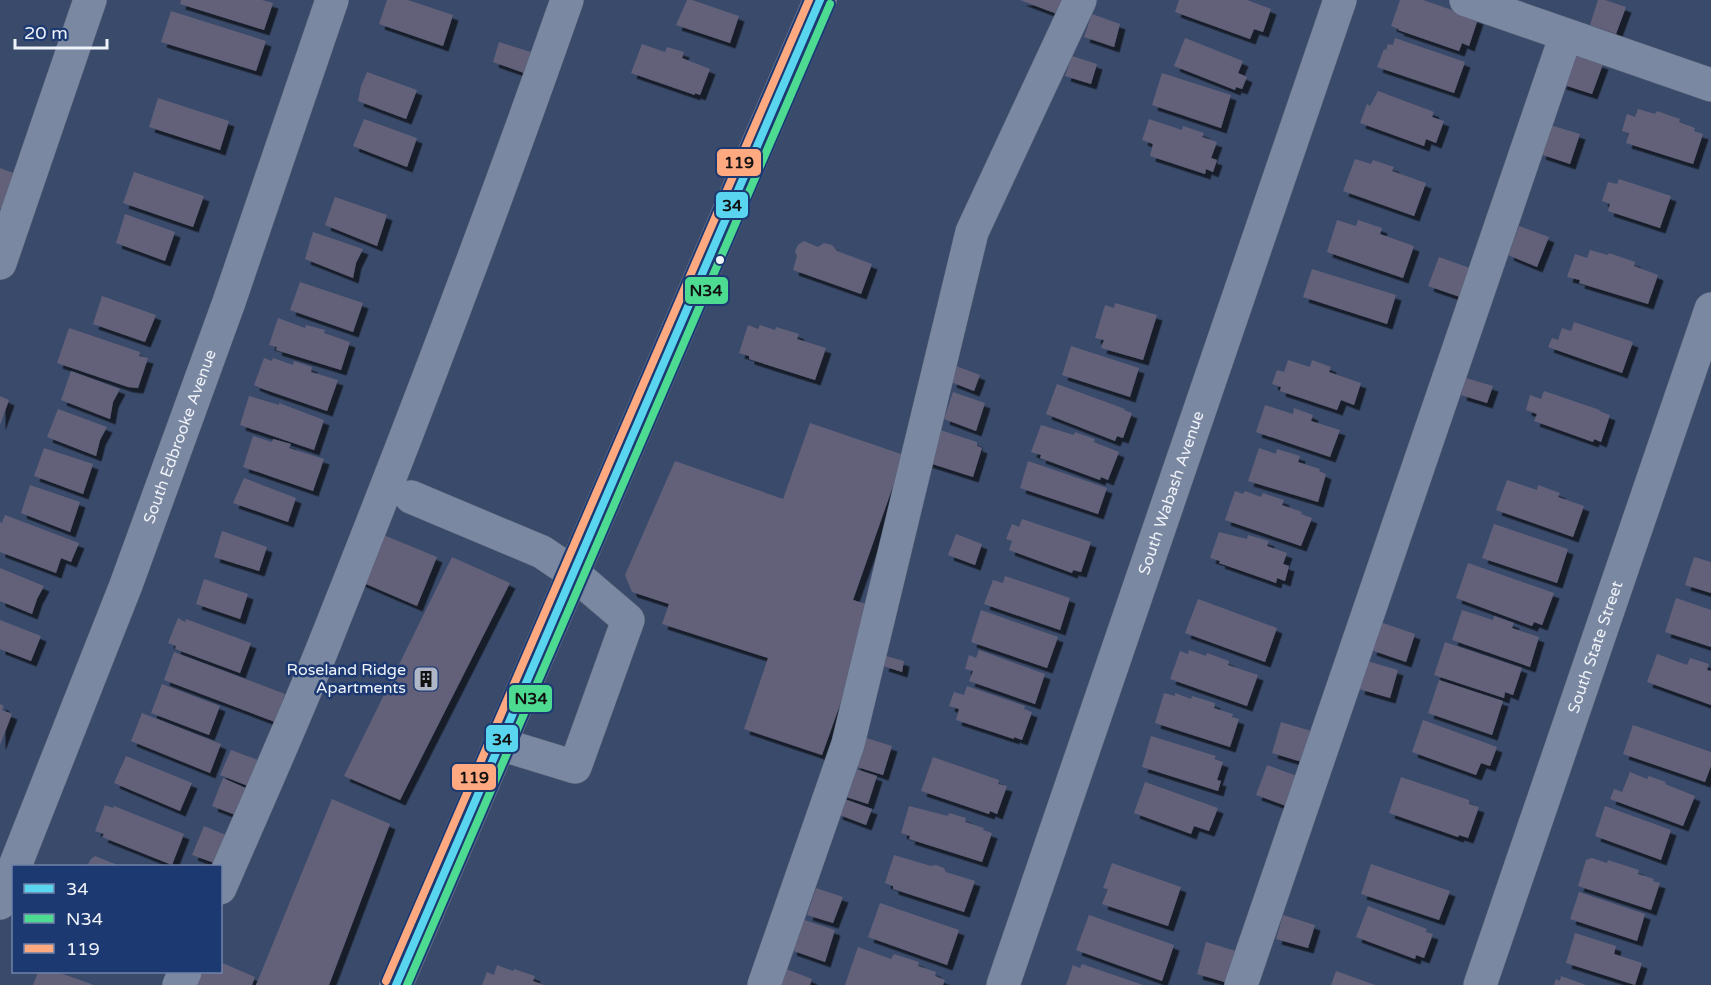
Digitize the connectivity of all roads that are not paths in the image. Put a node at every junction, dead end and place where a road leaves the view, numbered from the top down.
1 (90, 0) edge
2 (332, 0) edge
3 (567, 0) edge
4 (820, 0) edge
5 (1080, 0) edge
6 (1340, 0) edge
7 (1466, 0) edge
8 (1566, 35) junction
9 (1711, 85) edge
10 (0, 263) edge
11 (1709, 321) edge
12 (411, 497) dead end
13 (573, 573) junction
14 (500, 744) junction
15 (15, 865) edge
16 (12, 873) edge
17 (222, 883) edge
18 (0, 903) edge
19 (396, 985) edge
20 (764, 985) edge
21 (1003, 985) edge
22 (1241, 985) edge
23 (1480, 985) edge

1 - 10 street
2 - 15 street, South Edbrooke Avenue
3 - 17 street
4 - 13 main road
5 - 20 street
6 - 21 street, South Wabash Avenue
7 - 8 street
8 - 9 street
8 - 22 street
11 - 23 street, South State Street
12 - 13 street
13 - 14 main road
13 - 14 street
14 - 19 main road
16 - 18 street, South Edbrooke Avenue

